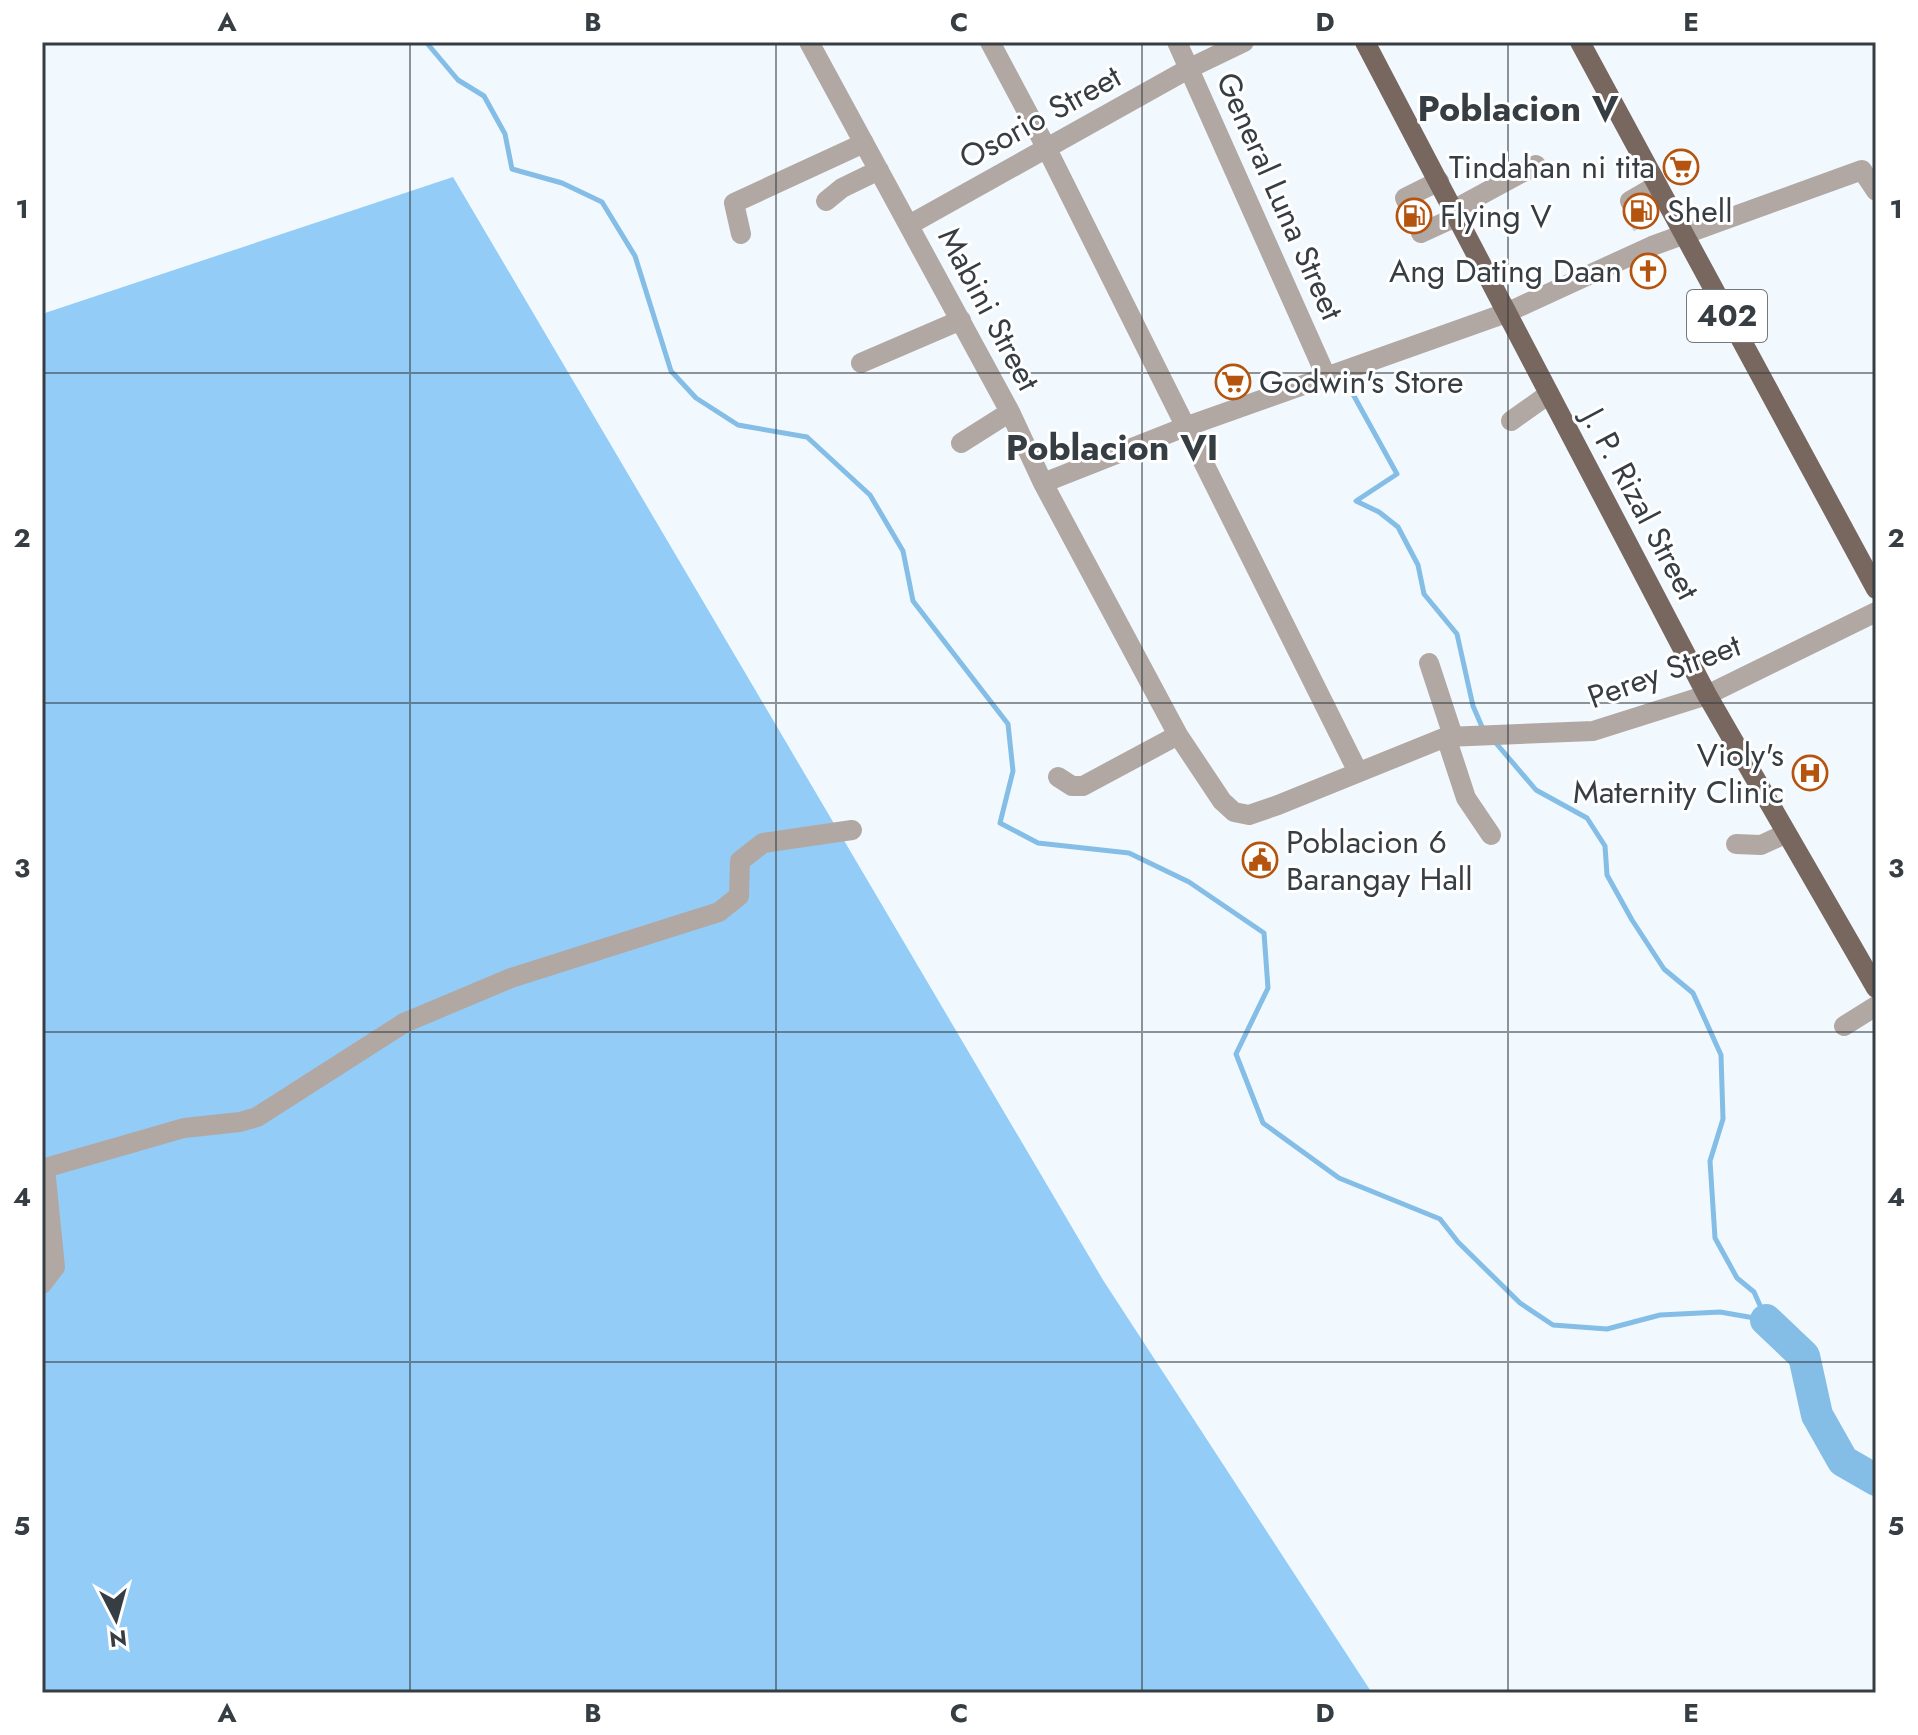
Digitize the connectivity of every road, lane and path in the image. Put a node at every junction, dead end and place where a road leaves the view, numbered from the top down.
1 (809, 42) edge
2 (990, 42) edge
3 (1177, 42) edge
4 (1244, 42) edge
5 (1365, 42) edge
6 (1580, 42) edge
7 (1190, 68) junction
8 (864, 143) junction
9 (1047, 149) junction
10 (1536, 165) dead end
11 (879, 170) junction
12 (1439, 181) junction
13 (1656, 186) junction
14 (1876, 191) edge
15 (826, 201) dead end
16 (1407, 202) dead end
17 (1634, 209) dead end
18 (1455, 214) junction
19 (909, 225) junction
20 (1419, 227) dead end
21 (741, 234) dead end
22 (1682, 235) junction
23 (1506, 313) junction
24 (961, 320) junction
25 (861, 363) dead end
26 (1326, 376) junction
27 (1549, 394) junction
28 (1010, 412) junction
29 (1511, 421) dead end
30 (1185, 427) junction
31 (961, 443) dead end
32 (1043, 483) junction
33 (1876, 589) edge
34 (1876, 612) edge
35 (1429, 663) dead end
36 (1707, 695) junction
37 (1178, 735) junction
38 (1456, 736) junction
39 (1357, 770) junction
40 (1058, 777) dead end
41 (1234, 812) joint
42 (852, 830) dead end
43 (1785, 834) junction
44 (1491, 835) dead end
45 (1736, 844) dead end
46 (1876, 988) edge
47 (1876, 1006) edge
48 (1844, 1026) dead end
49 (42, 1284) edge

1 - 8 street, Mabini Street
2 - 9 street
3 - 7 street, General Luna Street
4 - 7 street, Osorio Street
5 - 12 main road, J. P. Rizal Street
6 - 13 main road, 402
7 - 9 street, Osorio Street
7 - 26 street, General Luna Street
8 - 11 street, Mabini Street
8 - 21 street
9 - 19 street, Osorio Street
9 - 30 street
10 - 18 street
11 - 15 street
11 - 19 street, Mabini Street
12 - 16 street
12 - 18 main road, J. P. Rizal Street
13 - 17 street
13 - 22 main road, 402
14 - 22 street
18 - 20 street
18 - 23 main road, J. P. Rizal Street
19 - 24 street, Mabini Street
22 - 23 street
22 - 33 main road, 402
23 - 26 street
23 - 27 main road, J. P. Rizal Street
24 - 25 street
24 - 28 street, Mabini Street
26 - 30 street
27 - 29 street
27 - 36 main road, J. P. Rizal Street
28 - 31 street
28 - 32 street, Mabini Street
30 - 32 street
30 - 39 street
32 - 37 street, Mabini Street
34 - 36 street, Perey Street
35 - 38 street
36 - 38 street, Perey Street
36 - 43 main road, J. P. Rizal Street
37 - 40 street
37 - 41 street, Mabini Street
38 - 39 street, Perey Street
38 - 44 street
39 - 41 street, Perey Street
42 - 49 street
43 - 45 street
43 - 46 main road, J. P. Rizal Street
47 - 48 street

